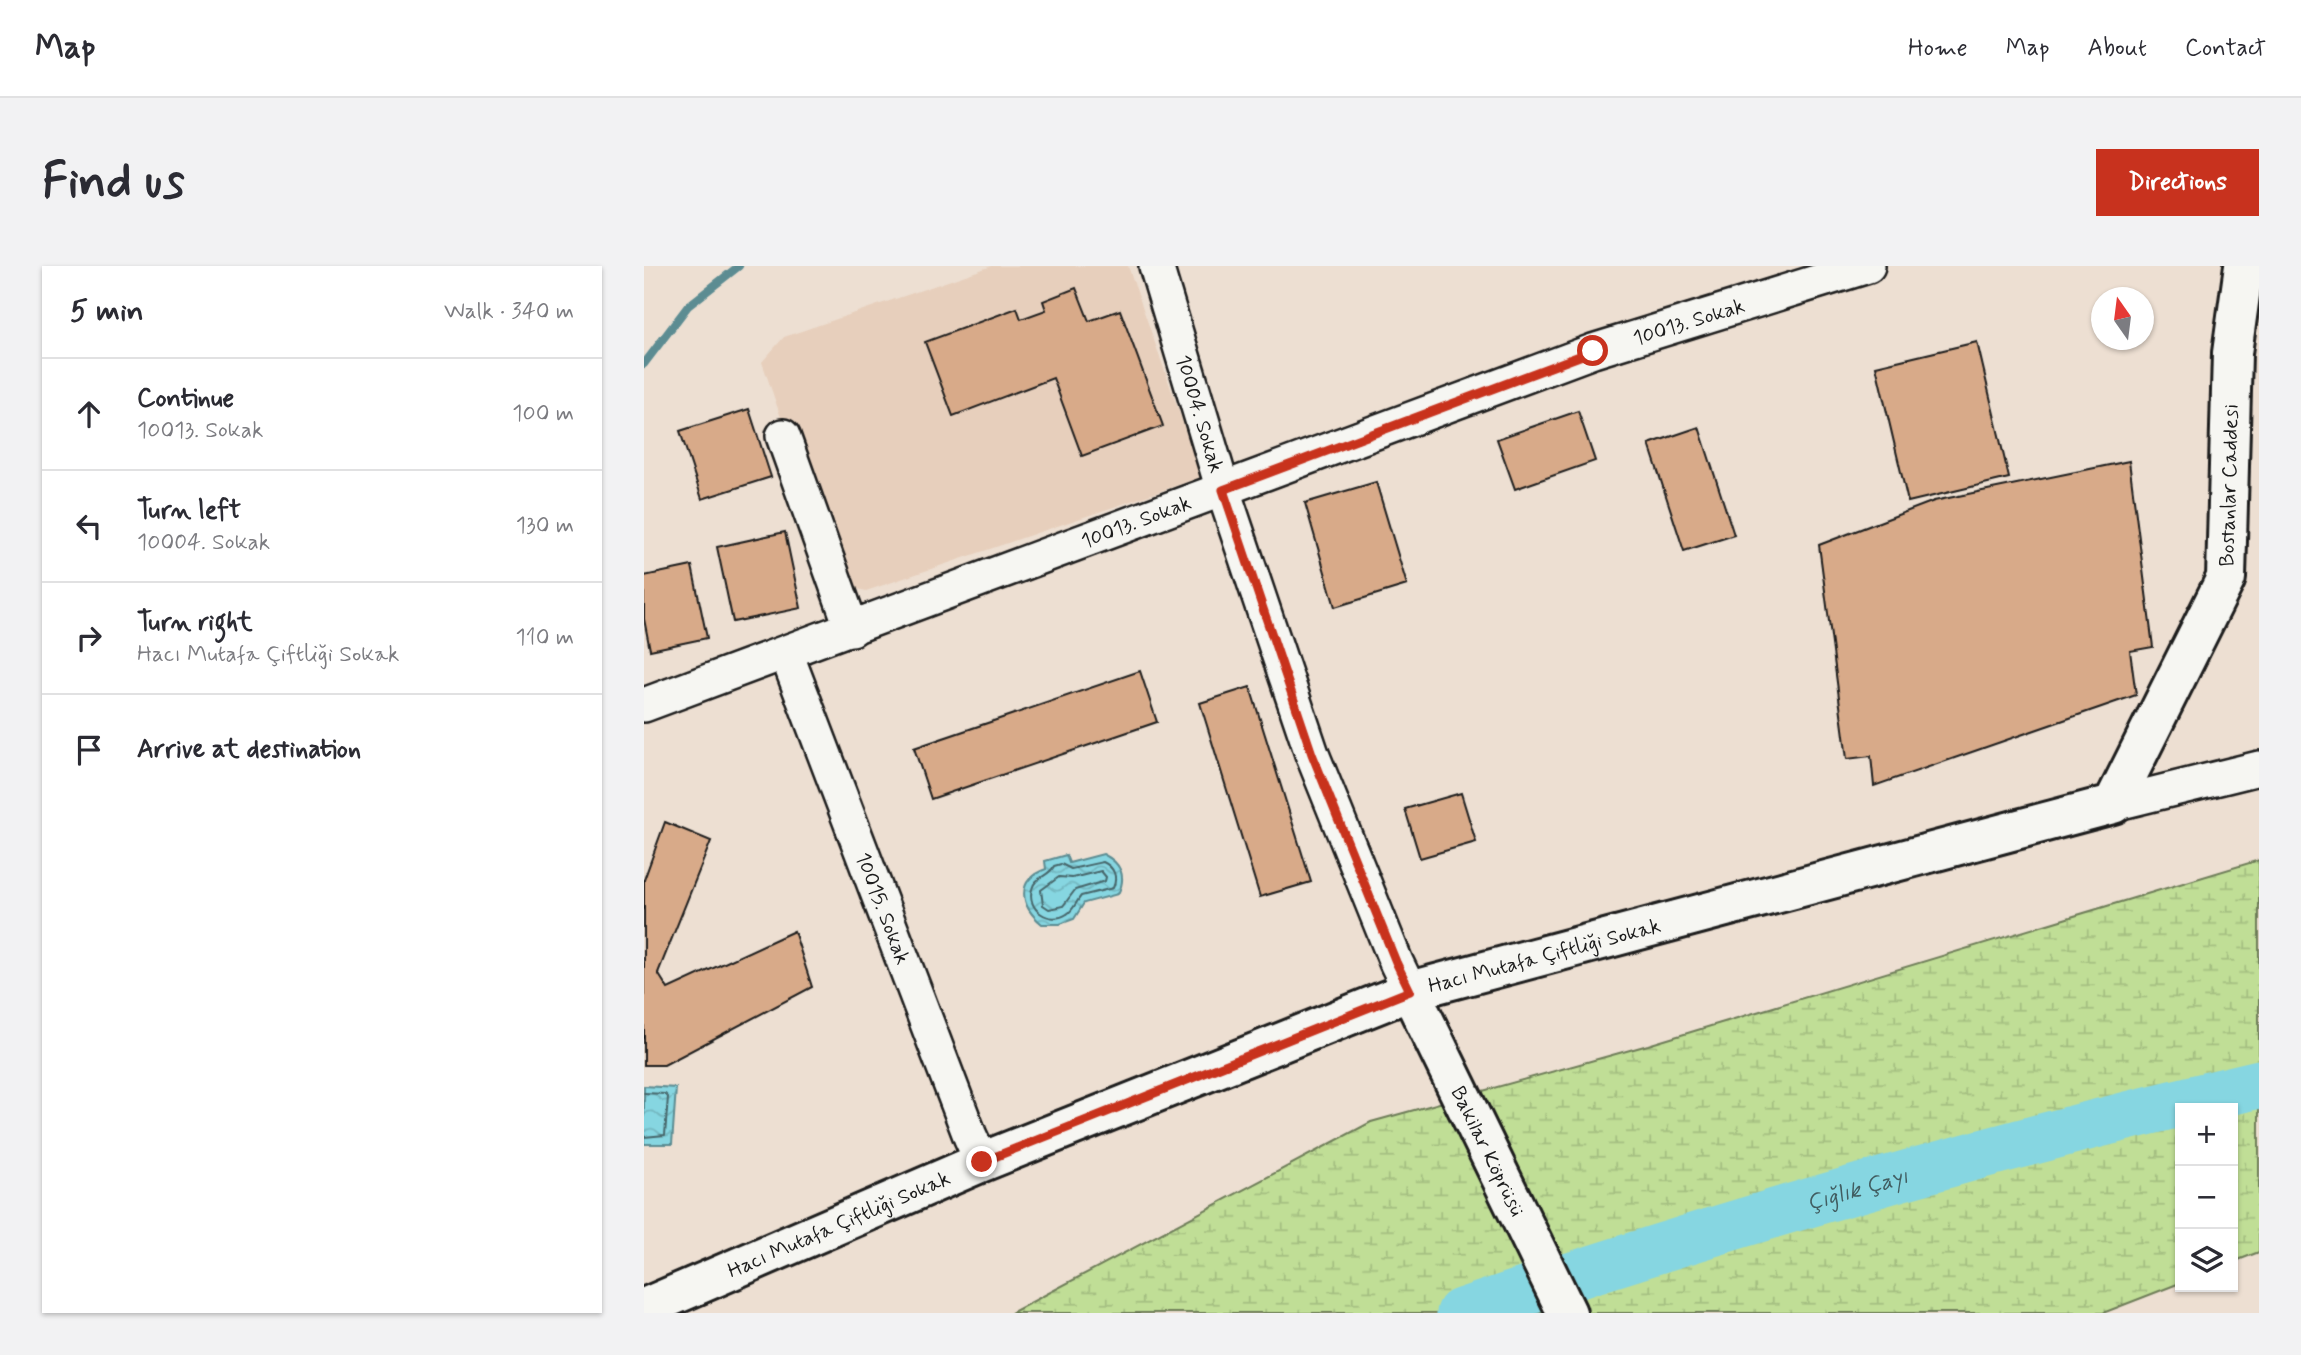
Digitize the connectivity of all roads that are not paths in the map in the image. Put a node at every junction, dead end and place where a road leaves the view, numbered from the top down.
1 (1156, 266) edge
2 (1868, 266) edge
3 (2244, 266) edge
4 (783, 436) dead end
5 (1223, 490) junction
6 (852, 629) junction
7 (786, 653) junction
8 (644, 705) edge
9 (2259, 768) edge
10 (2113, 804) junction
11 (1410, 991) junction
12 (982, 1162) junction
13 (644, 1308) edge
14 (1567, 1313) edge

1 - 5 street, 10004. Sokak
2 - 5 street, 10013. Sokak
3 - 10 street, Bostanlar Caddesi
4 - 6 street
5 - 6 street, 10013. Sokak
5 - 11 street, 10004. Sokak
6 - 7 street, 10013. Sokak
7 - 8 street, 10013. Sokak
7 - 12 street, 10015. Sokak
9 - 10 street
10 - 11 street, Hacı Mutafa Çiftliği Sokak
11 - 12 street, Hacı Mutafa Çiftliği Sokak
11 - 14 street, Bakilar Köprüsü
12 - 13 street, Hacı Mutafa Çiftliği Sokak

